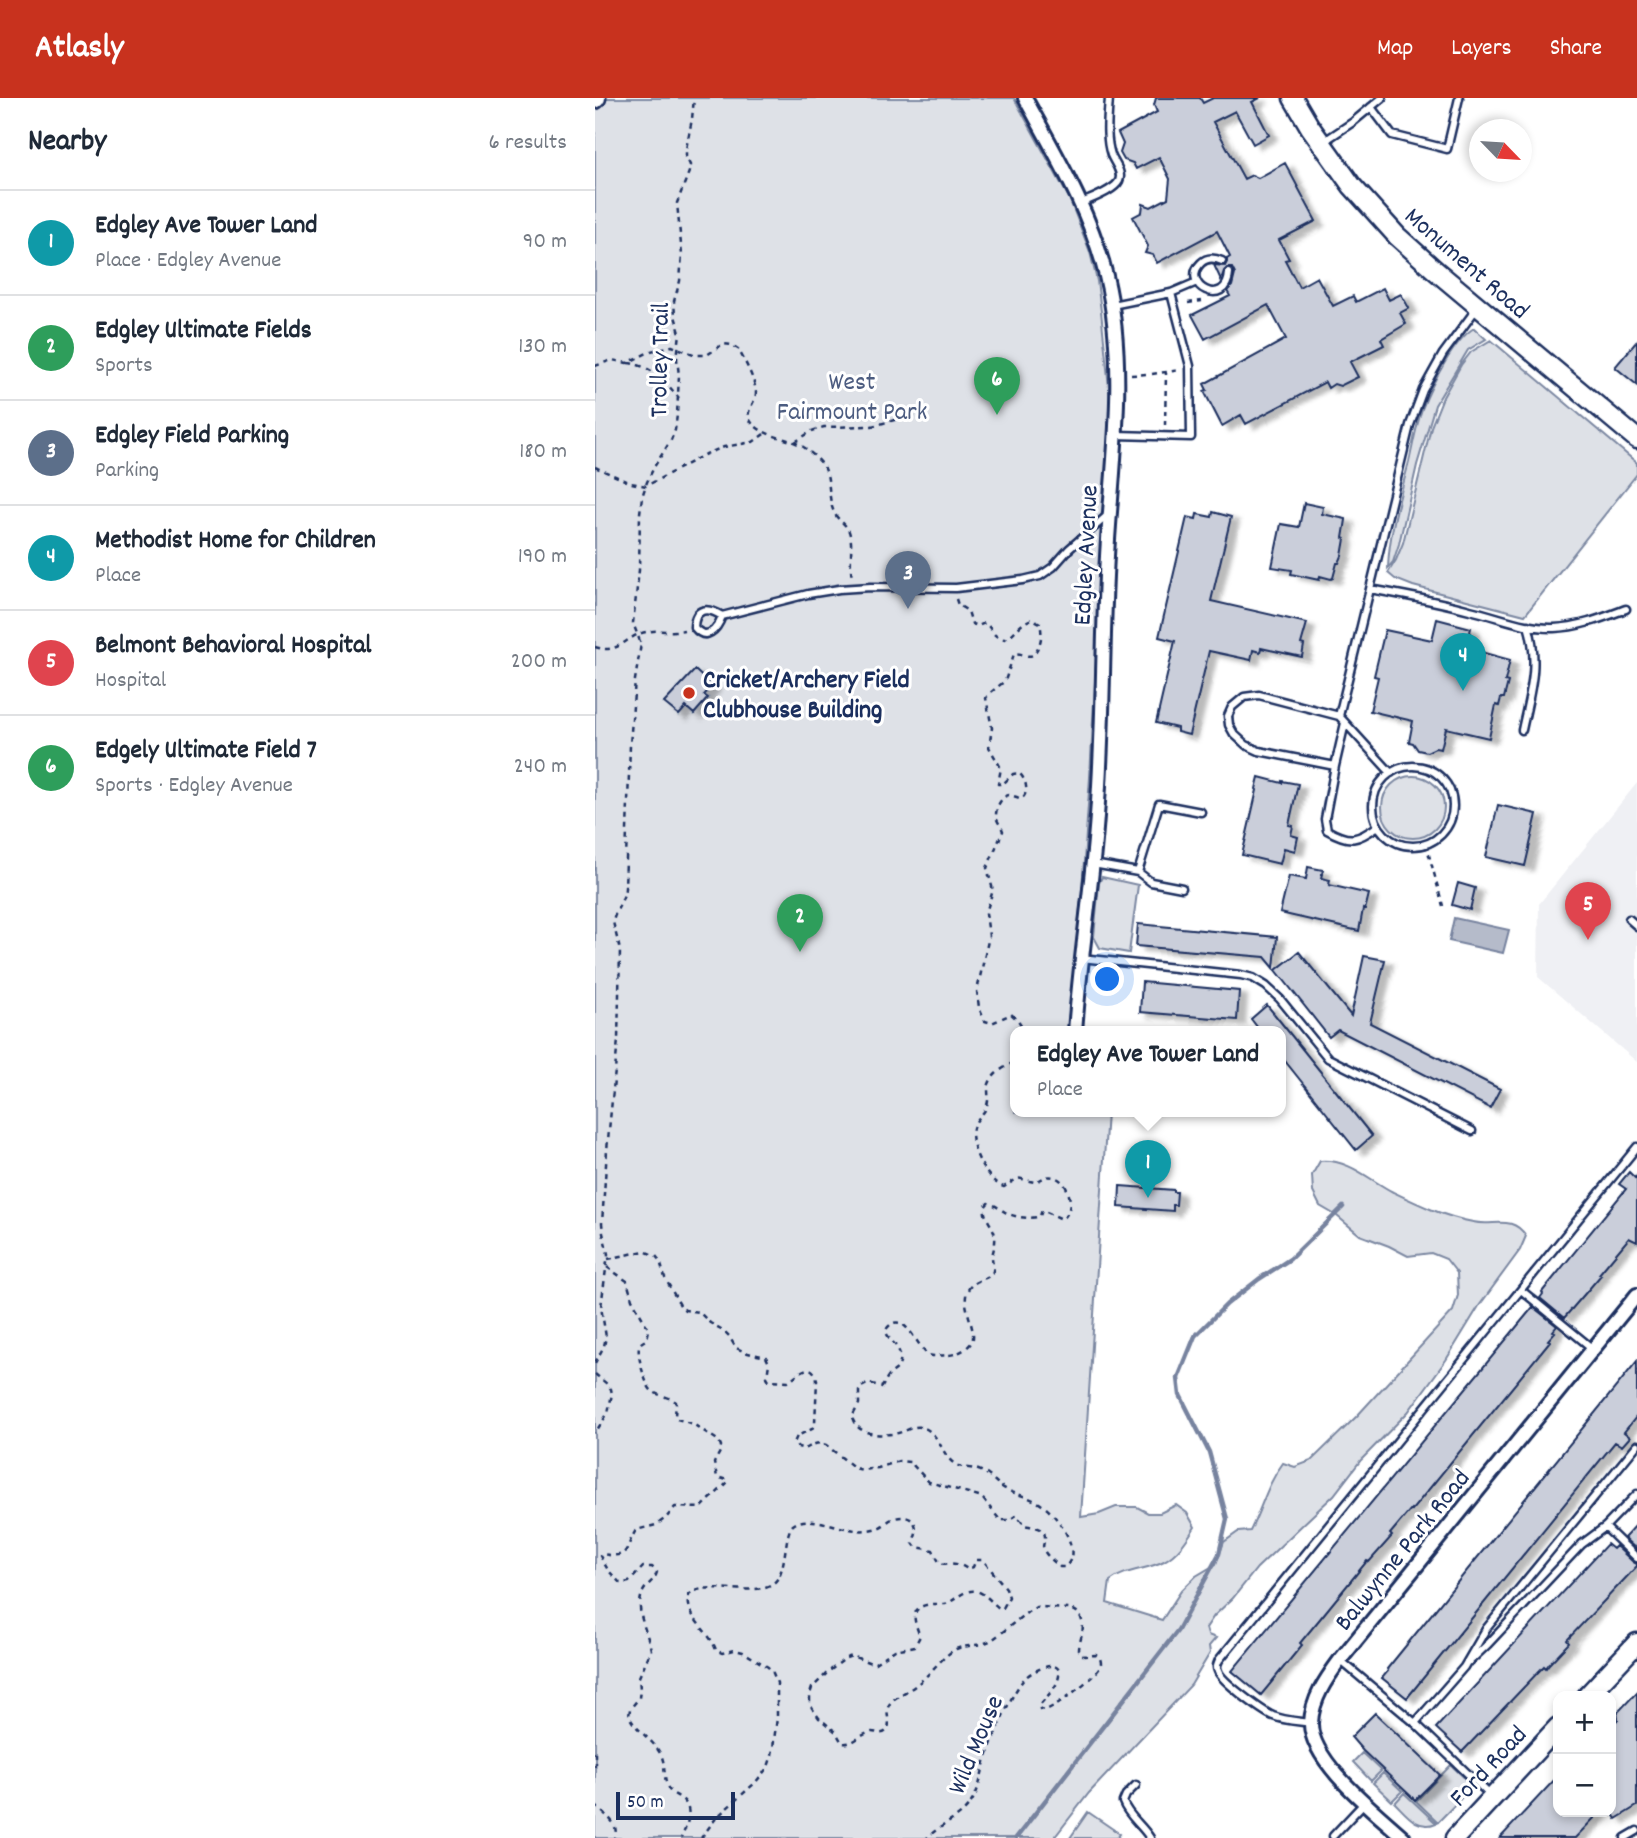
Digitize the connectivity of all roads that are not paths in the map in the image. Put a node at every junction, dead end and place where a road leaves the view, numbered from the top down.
1 (1025, 98) edge
2 (1108, 98) edge
3 (1293, 98) edge
4 (1382, 98) edge
5 (1459, 98) edge
6 (1371, 107) junction
7 (1321, 144) junction
8 (1080, 204) junction
9 (1222, 261) dead end
10 (1229, 273) dead end
11 (1197, 282) junction
12 (1171, 293) junction
13 (1112, 305) junction
14 (1479, 307) junction
15 (1115, 435) junction
16 (1637, 439) edge
17 (1109, 514) junction
18 (1370, 589) junction
19 (1626, 610) dead end
20 (722, 616) junction
21 (1528, 625) junction
22 (1339, 716) junction
23 (1345, 723) junction
24 (1522, 730) dead end
25 (1335, 766) junction
26 (1391, 773) junction
27 (1201, 812) dead end
28 (1378, 827) junction
29 (1093, 864) junction
30 (1138, 872) junction
31 (1182, 888) dead end
32 (1629, 919) dead end
33 (1637, 926) edge
34 (1081, 958) junction
35 (1075, 1026) edge
36 (1472, 1131) dead end
37 (1637, 1147) edge
38 (1521, 1290) junction
39 (1637, 1295) edge
40 (1593, 1349) junction
41 (1637, 1446) edge
42 (1637, 1494) edge
43 (1605, 1527) junction
44 (1637, 1558) edge
45 (1637, 1643) edge
46 (1340, 1660) junction
47 (1464, 1667) junction
48 (1594, 1691) edge
49 (1311, 1723) junction
50 (1415, 1723) junction
51 (1553, 1732) edge
52 (1136, 1785) dead end
53 (1493, 1797) junction
54 (1365, 1802) junction
55 (1637, 1831) edge
56 (1333, 1836) dead end
57 (1150, 1838) edge
58 (1404, 1838) edge
59 (1454, 1838) edge
60 (1625, 1838) edge

1 - 8 street, Edgley Avenue
2 - 8 lane
3 - 7 street, Monument Road
4 - 6 lane
5 - 6 lane
6 - 7 lane
7 - 14 street, Monument Road
8 - 13 street, Edgley Avenue
9 - 11 lane
10 - 11 lane
11 - 12 lane
12 - 13 lane
12 - 15 lane
13 - 15 street, Edgley Avenue
14 - 16 street, Monument Road
14 - 18 lane
15 - 17 street, Edgley Avenue
17 - 20 lane
17 - 29 street, Edgley Avenue
18 - 21 lane
18 - 22 lane
19 - 21 lane
20 - 20 lane
21 - 24 lane
22 - 23 lane
22 - 25 lane
23 - 25 lane
23 - 26 lane
25 - 28 lane
26 - 28 lane
26 - 28 lane
27 - 30 lane
29 - 30 lane
29 - 34 street, Edgley Avenue
30 - 31 lane
32 - 33 lane
34 - 35 street, Edgley Avenue
34 - 36 lane
37 - 38 lane
38 - 40 lane
38 - 49 lane
39 - 40 street, Balwynne Park Road
40 - 46 street, Balwynne Park Road
41 - 47 lane
42 - 43 lane
43 - 44 lane
43 - 47 lane
45 - 48 street
46 - 49 street, Balwynne Park Road
46 - 50 lane
47 - 50 lane
49 - 54 street
50 - 53 lane
51 - 53 street, Ford Road
52 - 57 lane
53 - 59 street, Ford Road
54 - 56 lane
54 - 58 street
55 - 60 lane

